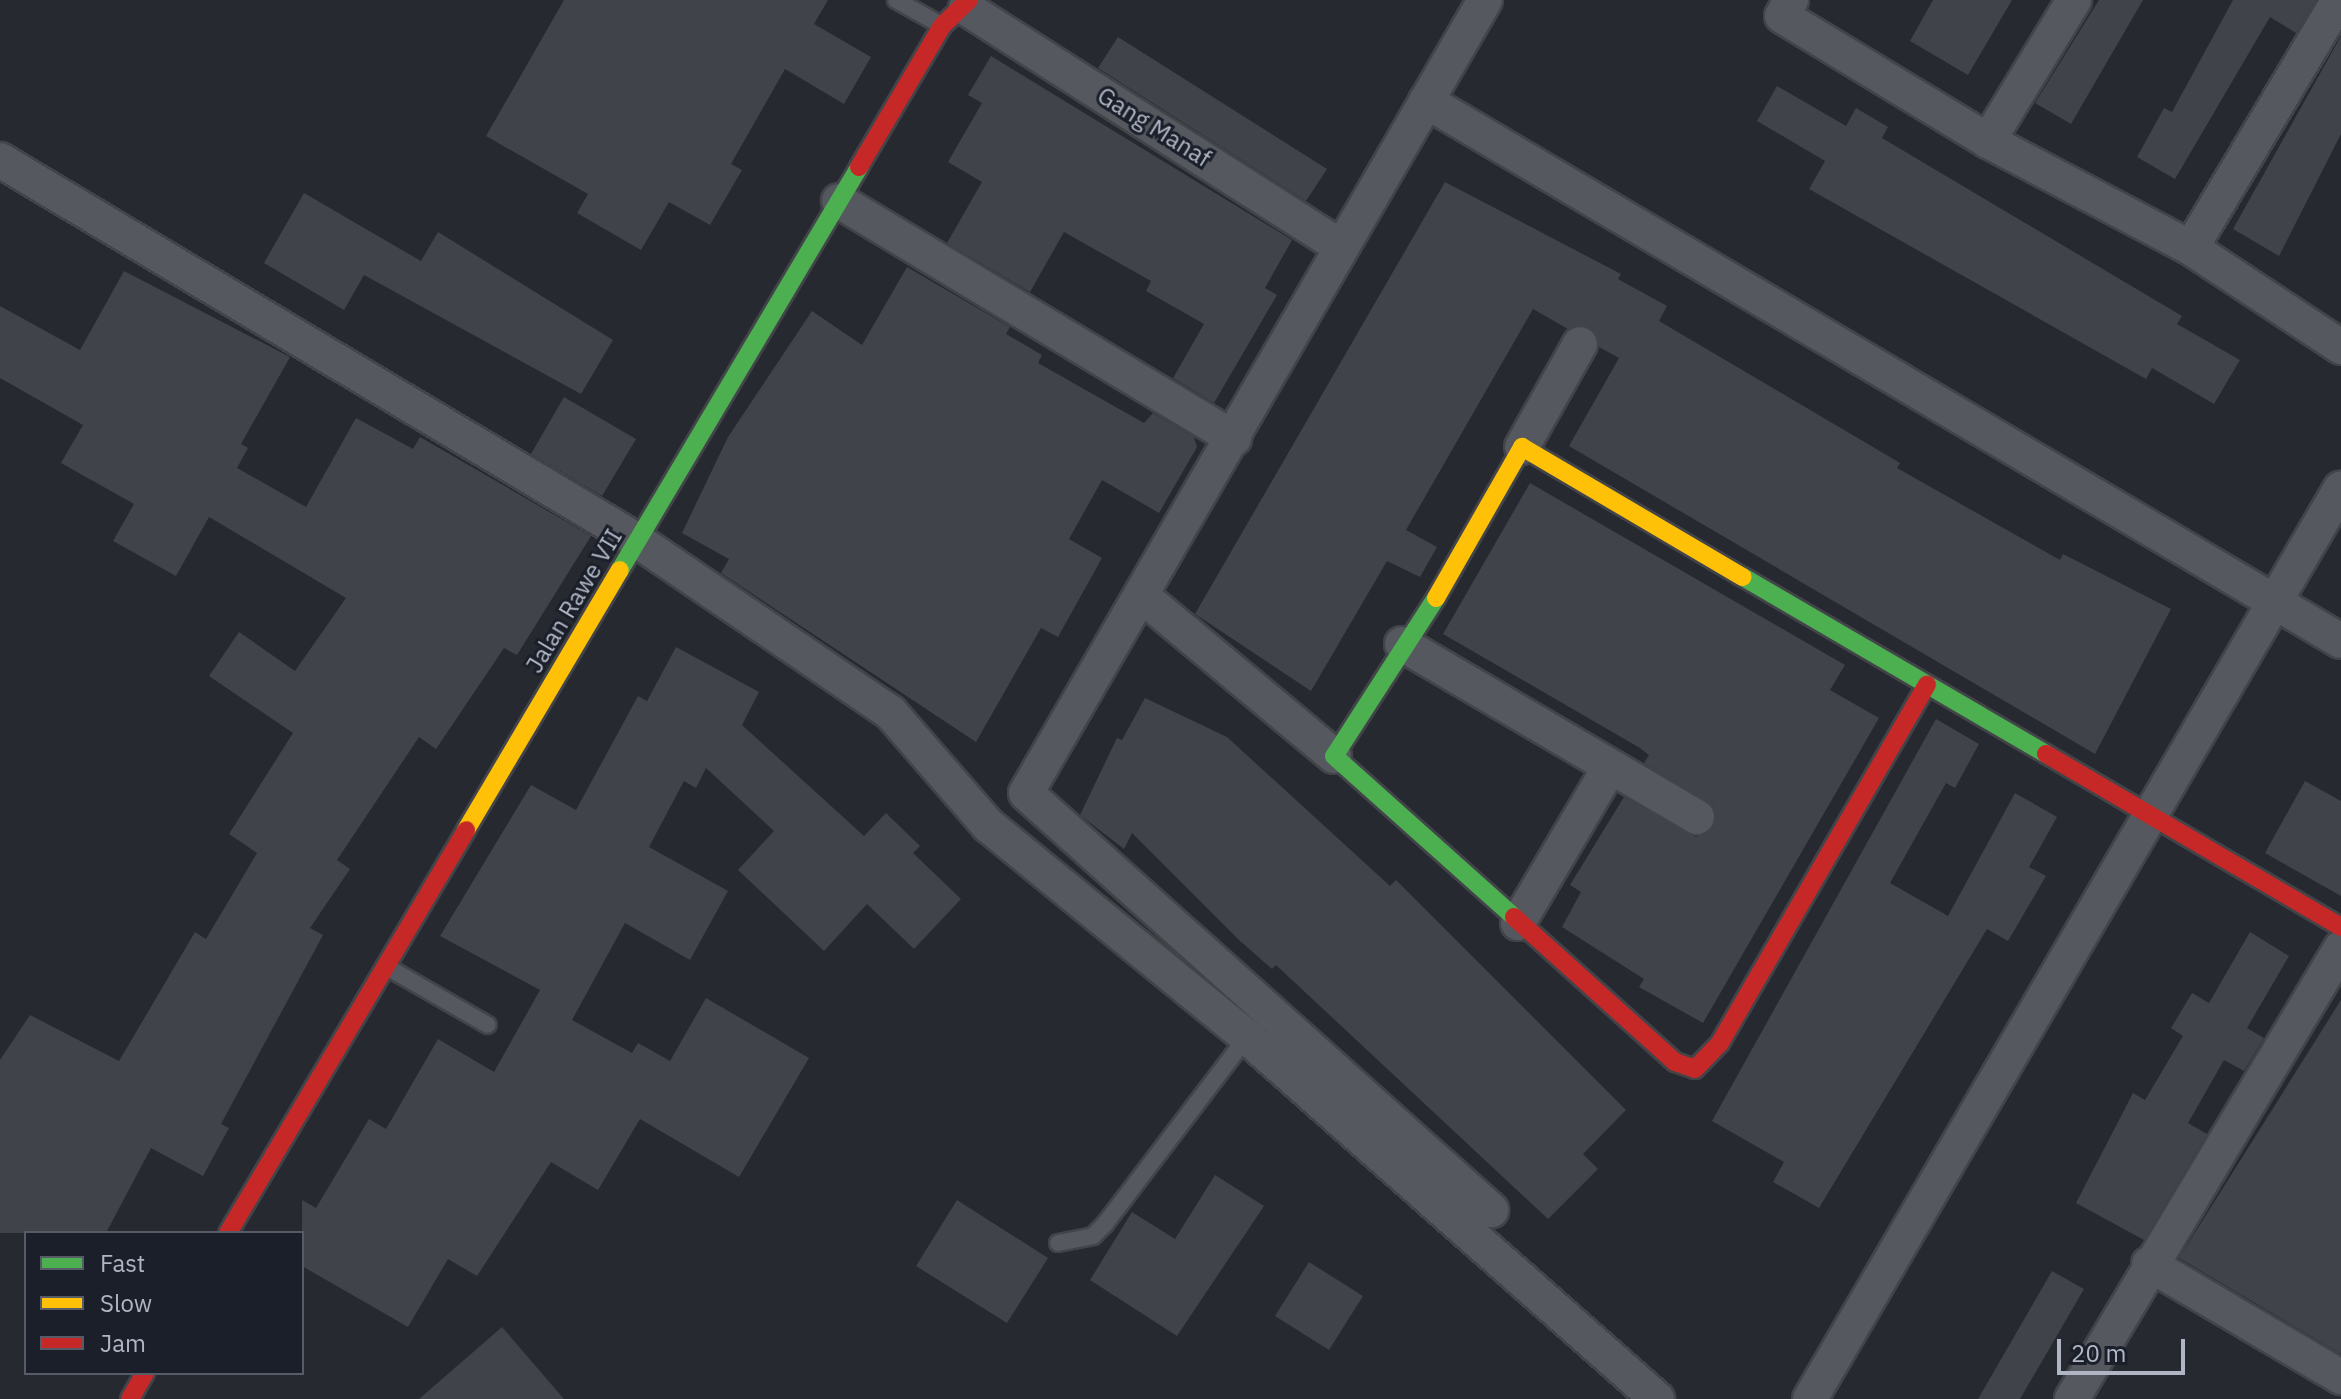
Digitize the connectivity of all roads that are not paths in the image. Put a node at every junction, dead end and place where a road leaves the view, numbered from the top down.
1 (896, 0) edge
2 (1485, 0) edge
3 (1791, 0) edge
4 (2074, 0) edge
5 (2339, 0) edge
6 (959, 11) edge
7 (1426, 101) junction
8 (1988, 141) junction
9 (0, 160) edge
10 (839, 201) junction
11 (1341, 247) junction
12 (2191, 248) junction
13 (1580, 344) dead end
14 (2341, 347) edge
15 (1234, 438) junction
16 (1522, 447) junction
17 (2341, 488) edge
18 (638, 541) junction
19 (1142, 596) junction
20 (2275, 602) junction
21 (2341, 641) edge
22 (1402, 644) junction
23 (1927, 685) junction
24 (1334, 756) junction
25 (1610, 767) junction
26 (2152, 813) junction
27 (1697, 817) dead end
28 (1518, 923) junction
29 (2341, 927) edge
30 (2341, 948) edge
31 (386, 966) junction
32 (488, 1025) dead end
33 (1247, 1037) junction
34 (1491, 1210) dead end
35 (229, 1231) edge
36 (1058, 1243) dead end
37 (2149, 1264) junction
38 (144, 1375) edge
39 (2341, 1377) edge
40 (130, 1399) edge
41 (1657, 1399) edge
42 (1810, 1399) edge
43 (2072, 1399) edge

1 - 6 lane
2 - 7 street
3 - 8 street
4 - 8 street
5 - 12 street
6 - 10 street, Jalan Rawe VII
6 - 11 street, Gang Manaf
7 - 11 street
7 - 20 street
8 - 12 street
9 - 18 street
10 - 15 street
10 - 18 street, Jalan Rawe VII
11 - 15 street
12 - 14 street
13 - 16 street
15 - 19 street
16 - 22 street
16 - 23 street
17 - 20 street
18 - 31 street, Jalan Rawe VII
18 - 33 street
19 - 24 street
19 - 34 street
20 - 21 street
20 - 26 street
22 - 24 street
22 - 25 street
23 - 26 street
23 - 28 street
24 - 28 street
25 - 27 street
25 - 28 street
26 - 29 street
26 - 42 street
30 - 37 street
31 - 32 lane
31 - 35 street, Jalan Rawe VII
33 - 36 lane
33 - 41 street
37 - 39 street
37 - 43 street
38 - 40 street

